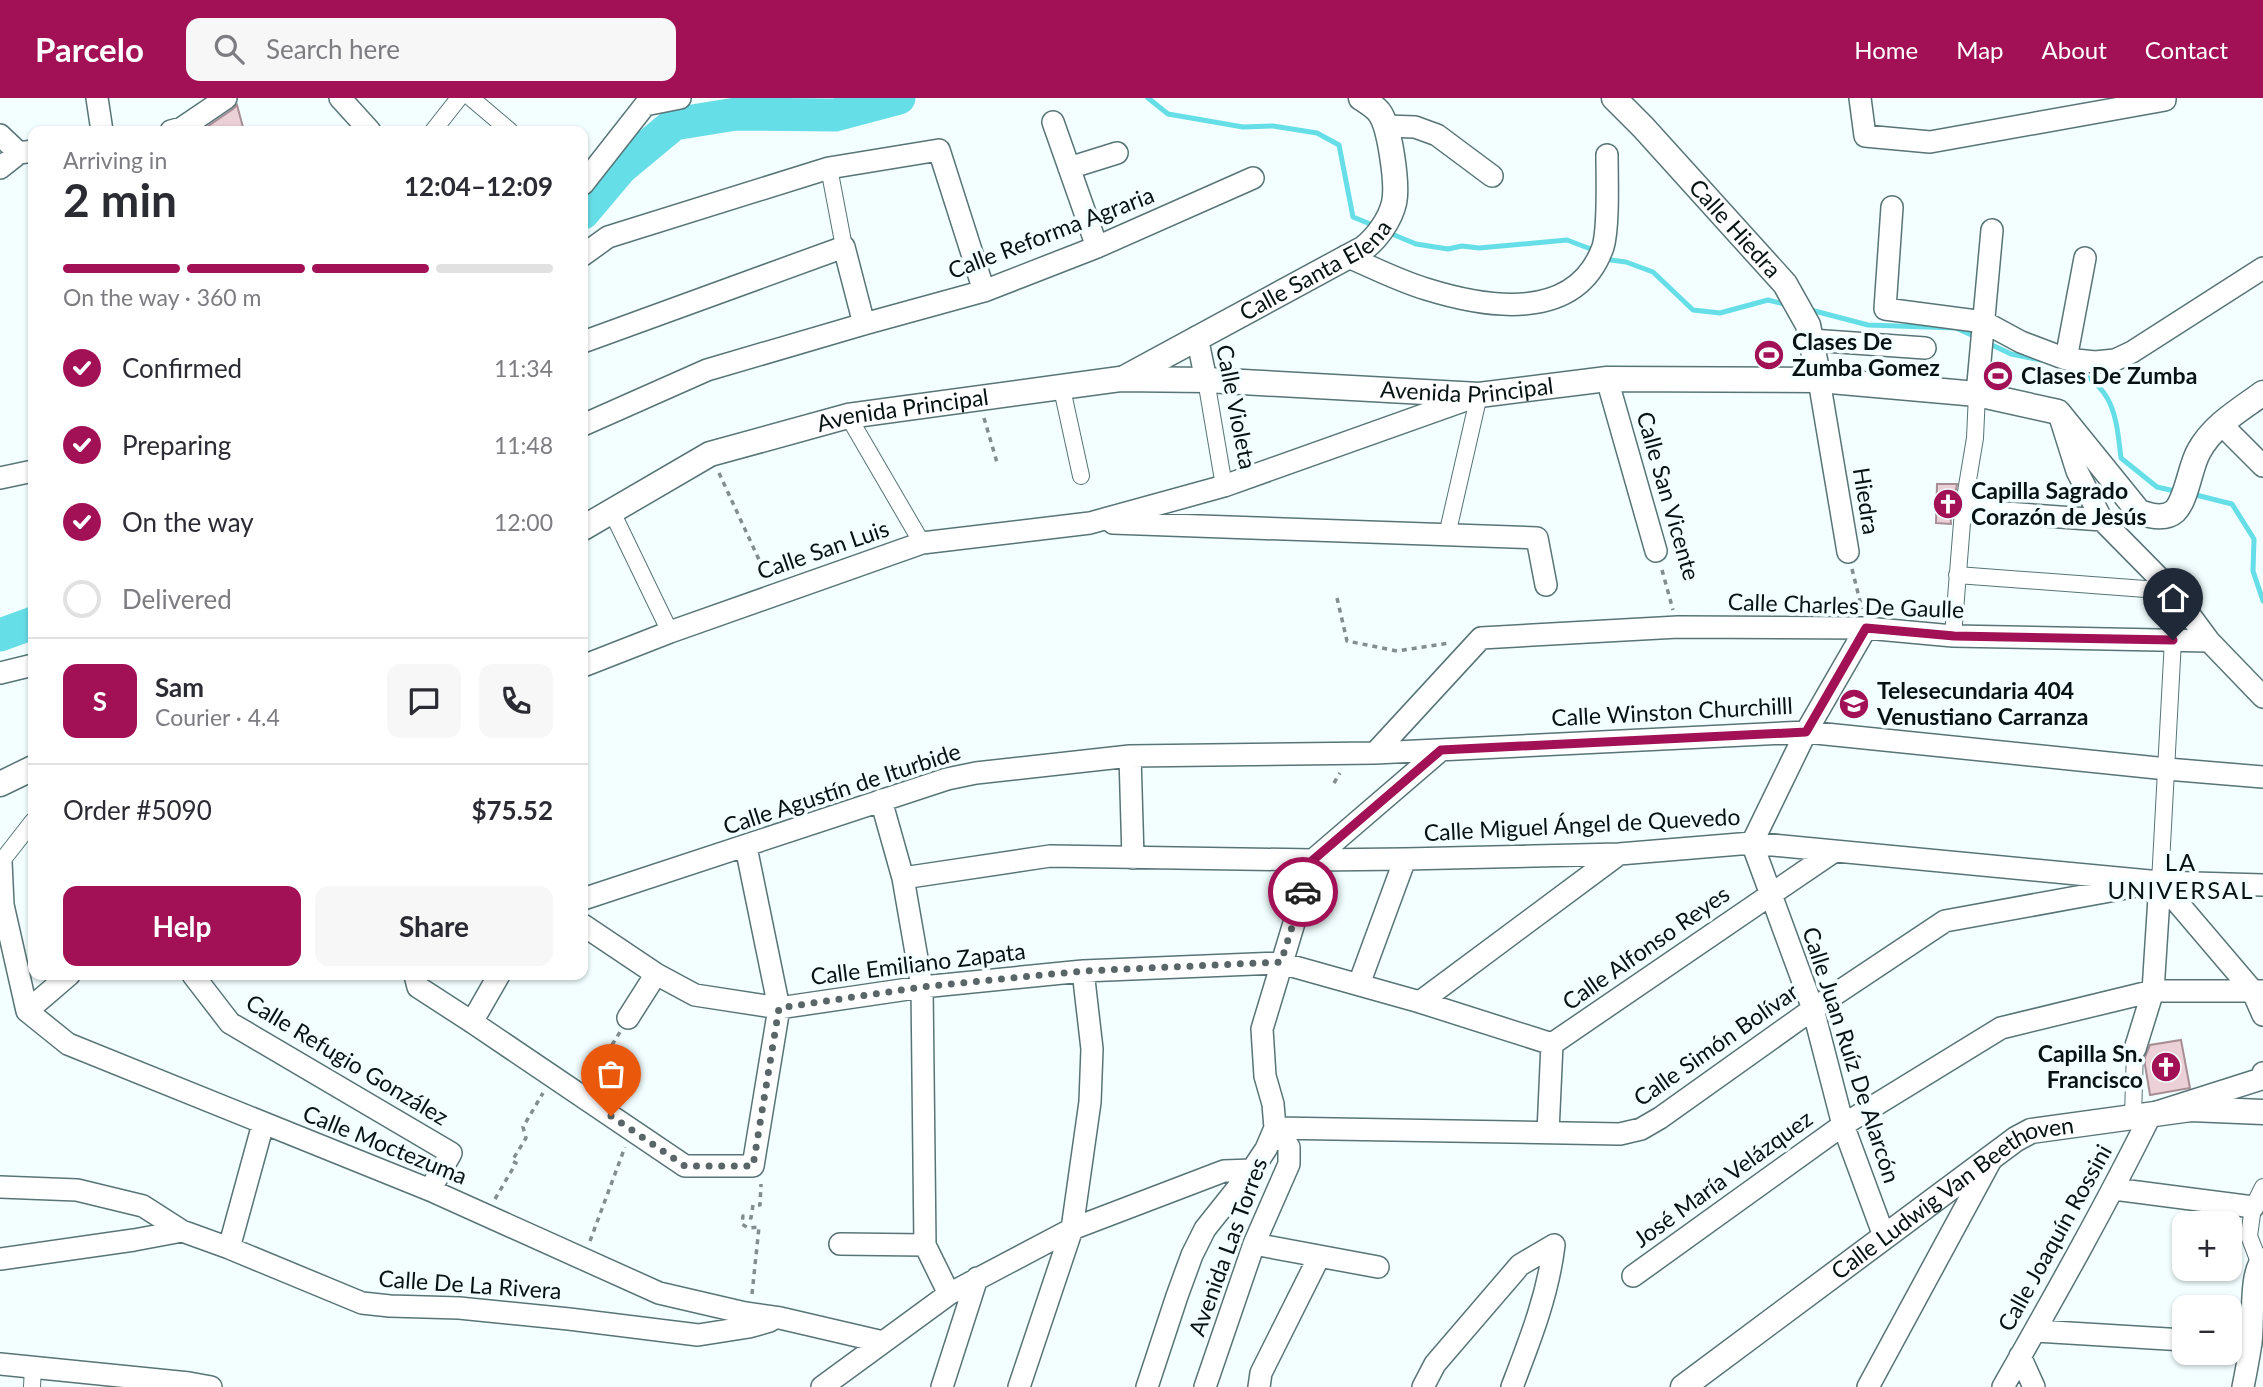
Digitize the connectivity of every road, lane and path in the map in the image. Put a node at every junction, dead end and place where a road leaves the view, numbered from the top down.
1 (97, 98) edge
2 (226, 98) edge
3 (340, 98) edge
4 (459, 98) edge
5 (471, 98) edge
6 (680, 98) edge
7 (1361, 98) edge
8 (1614, 98) edge
9 (1860, 98) edge
10 (2165, 98) edge
11 (645, 101) edge
12 (1053, 122) dead end
13 (101, 126) edge
14 (185, 126) edge
15 (365, 126) edge
16 (437, 126) edge
17 (504, 126) edge
18 (1385, 127) junction
19 (0, 135) edge
20 (26, 152) edge
21 (1117, 153) dead end
22 (1607, 155) dead end
23 (0, 168) edge
24 (829, 168) junction
25 (1069, 168) junction
26 (1492, 176) dead end
27 (588, 177) edge
28 (1253, 178) dead end
29 (1892, 207) dead end
30 (1992, 230) dead end
31 (844, 247) junction
32 (1097, 247) junction
33 (588, 251) edge
34 (1346, 256) junction
35 (2085, 258) dead end
36 (2263, 268) edge
37 (984, 291) junction
38 (864, 324) junction
39 (1984, 328) junction
40 (1809, 333) junction
41 (1196, 337) junction
42 (588, 340) edge
43 (1925, 348) dead end
44 (2066, 359) junction
45 (1121, 379) junction
46 (1607, 379) junction
47 (1206, 380) junction
48 (1819, 380) junction
49 (1978, 385) junction
50 (1062, 389) junction
51 (2263, 393) edge
52 (1479, 395) junction
53 (979, 399) junction
54 (2058, 412) junction
55 (848, 416) junction
56 (588, 423) edge
57 (2221, 424) junction
58 (710, 454) junction
59 (998, 466) dead end
60 (2263, 466) edge
61 (28, 472) edge
62 (1081, 477) dead end
63 (0, 478) edge
64 (1224, 486) junction
65 (1963, 510) junction
66 (612, 512) junction
67 (2102, 520) junction
68 (1090, 523) junction
69 (588, 525) edge
70 (1447, 535) junction
71 (922, 543) junction
72 (1656, 551) joint
73 (1848, 552) joint
74 (1957, 575) junction
75 (1546, 585) dead end
76 (2172, 591) junction
77 (775, 595) junction
78 (1337, 598) dead end
79 (1678, 627) junction
80 (1866, 628) junction
81 (670, 632) junction
82 (1954, 636) junction
83 (1481, 638) junction
84 (2173, 640) junction
85 (2209, 641) junction
86 (588, 664) edge
87 (28, 666) edge
88 (0, 673) edge
89 (2263, 697) edge
90 (1806, 732) junction
91 (1441, 750) junction
92 (1375, 752) junction
93 (1130, 756) junction
94 (2167, 769) junction
95 (28, 770) edge
96 (2263, 777) edge
97 (0, 783) edge
98 (881, 800) junction
99 (28, 827) edge
100 (1752, 844) junction
101 (746, 847) junction
102 (1833, 852) junction
103 (1619, 854) junction
104 (1133, 858) junction
105 (1405, 859) junction
106 (1313, 860) junction
107 (1, 861) edge
108 (903, 878) junction
109 (2160, 882) junction
110 (2263, 885) edge
111 (1770, 894) junction
112 (588, 898) edge
113 (588, 928) edge
114 (1281, 962) junction
115 (1083, 971) junction
116 (656, 974) junction
117 (63, 980) edge
118 (197, 980) edge
119 (496, 980) edge
120 (417, 981) edge
121 (1359, 984) junction
122 (922, 987) junction
123 (2153, 990) junction
124 (2258, 990) edge
125 (1420, 1002) junction
126 (779, 1008) junction
127 (1813, 1009) junction
128 (27, 1011) junction
129 (2263, 1014) edge
130 (628, 1018) joint
131 (472, 1021) junction
132 (1552, 1044) junction
133 (2135, 1049) joint
134 (2263, 1073) edge
135 (553, 1076) junction
136 (589, 1082) dead end
137 (2263, 1112) edge
138 (2142, 1115) junction
139 (263, 1124) junction
140 (1843, 1125) junction
141 (1275, 1128) junction
142 (631, 1130) junction
143 (1548, 1132) junction
144 (1992, 1158) junction
145 (743, 1166) junction
146 (1252, 1170) junction
147 (0, 1187) edge
148 (2263, 1187) edge
149 (2114, 1189) junction
150 (430, 1190) junction
151 (2253, 1207) junction
152 (485, 1215) junction
153 (1072, 1229) junction
154 (182, 1231) junction
155 (1884, 1236) junction
156 (840, 1244) dead end
157 (1254, 1244) junction
158 (925, 1245) junction
159 (229, 1248) junction
160 (1320, 1257) junction
161 (0, 1259) edge
162 (583, 1260) junction
163 (2261, 1261) edge
164 (1378, 1266) dead end
165 (1633, 1276) dead end
166 (978, 1278) junction
167 (949, 1294) junction
168 (762, 1301) dead end
169 (780, 1318) junction
170 (2036, 1331) junction
171 (2256, 1334) edge
172 (2172, 1339) edge
173 (883, 1342) junction
174 (2020, 1356) junction
175 (0, 1364) edge
176 (32, 1377) edge
177 (189, 1385) edge
178 (211, 1387) edge
179 (822, 1387) edge
180 (942, 1387) edge
181 (1020, 1387) edge
182 (1147, 1387) edge
183 (1205, 1387) edge
184 (1259, 1387) edge
185 (1423, 1387) edge
186 (1512, 1387) edge
187 (1683, 1387) edge
188 (1868, 1387) edge
189 (2003, 1387) edge
190 (2034, 1387) edge
191 (2244, 1387) edge

1 - 13 street
2 - 14 street
3 - 15 street
4 - 16 street
5 - 17 street
6 - 11 street
7 - 18 street, Calle Santa Elena
8 - 40 street, Calle Hiedra
9 - 10 street
11 - 27 street
12 - 25 street
18 - 26 street
18 - 34 street, Calle Santa Elena
19 - 20 street
20 - 23 street
21 - 25 street
22 - 34 street
24 - 31 street
24 - 33 street
24 - 37 street
25 - 32 street
28 - 32 street, Calle Reforma Agraria
29 - 39 street
30 - 39 street
31 - 38 street
31 - 42 street
32 - 37 street, Calle Reforma Agraria
34 - 41 street, Calle Santa Elena
35 - 44 street
36 - 44 street
37 - 38 street, Calle Reforma Agraria
38 - 56 street, Calle Reforma Agraria
39 - 44 street
39 - 49 street
40 - 43 street
40 - 48 street, Calle Hiedra
41 - 45 street, Calle Santa Elena
41 - 47 street, Calle Violeta
45 - 47 street, Avenida Principal
45 - 50 street, Avenida Principal
46 - 48 street, Avenida Principal
46 - 52 street, Avenida Principal
46 - 72 street, Calle San Vicente
47 - 52 street, Avenida Principal
47 - 64 street, Calle Violeta
48 - 49 street, Avenida Principal
48 - 73 street, Hiedra
49 - 54 street, Avenida Principal
49 - 65 street
50 - 53 street, Avenida Principal
50 - 62 street
51 - 57 street
52 - 64 street, Calle San Luis
52 - 70 street
53 - 55 street, Avenida Principal
53 - 59 path
54 - 57 street
54 - 67 street
55 - 58 street, Avenida Principal
55 - 71 street
57 - 60 street
58 - 66 street, Avenida Principal
58 - 77 path
61 - 63 street
64 - 68 street, Calle San Luis
65 - 67 street
65 - 74 street
66 - 69 street, Avenida Principal
66 - 81 street
67 - 76 street
68 - 70 street, Calle San Luis
68 - 71 street, Calle San Luis
70 - 75 street, Calle San Luis
71 - 77 street, Calle San Luis
72 - 79 path, Calle San Vicente
73 - 80 path, Hiedra
74 - 76 street
74 - 82 street
76 - 84 street
76 - 85 street
77 - 81 street, Calle San Luis
78 - 83 path
79 - 80 street, Calle Charles De Gaulle
79 - 83 street, Calle Charles De Gaulle
80 - 82 street, Calle Charles De Gaulle
80 - 90 street
81 - 86 street, Calle San Luis
82 - 84 street, Calle Charles De Gaulle
83 - 92 street
84 - 85 street, Calle Charles De Gaulle
84 - 94 street
85 - 89 street
87 - 88 street
90 - 91 street, Calle Winston Churchilll
90 - 94 street, Calle Winston Churchilll
90 - 100 street
91 - 92 street, Calle Winston Churchilll
91 - 106 street
92 - 93 street, Calle Agustín de Iturbide
93 - 98 street, Calle Agustín de Iturbide
93 - 104 street
94 - 96 street, Calle Winston Churchilll
94 - 109 street
95 - 97 street
98 - 101 street, Calle Agustín de Iturbide
98 - 108 street
99 - 107 street
100 - 102 street, Calle Miguel Ángel de Quevedo
100 - 103 street, Calle Miguel Ángel de Quevedo
100 - 111 street, Calle Juan Ruíz De Alarcón
101 - 112 street, Calle Agustín de Iturbide
101 - 126 street
102 - 109 street, Calle Miguel Ángel de Quevedo
102 - 111 street, Calle Alfonso Reyes
103 - 105 street, Calle Miguel Ángel de Quevedo
103 - 125 street
104 - 106 street, Calle Miguel Ángel de Quevedo
104 - 108 street, Calle Miguel Ángel de Quevedo
105 - 106 street, Calle Miguel Ángel de Quevedo
105 - 121 street
106 - 114 street, Avenida Las Torres
107 - 128 street
108 - 122 street
109 - 110 street, Calle Miguel Ángel de Quevedo
109 - 123 street
109 - 124 street
109 - 127 street, Calle Simón Bolívar
111 - 127 street, Calle Juan Ruíz De Alarcón
111 - 132 street, Calle Alfonso Reyes
113 - 116 street, Calle Emiliano Zapata
114 - 115 street, Calle Emiliano Zapata
114 - 121 street, Calle Emiliano Zapata
114 - 141 street, Avenida Las Torres
115 - 122 street, Calle Emiliano Zapata
115 - 153 street
116 - 126 street, Calle Emiliano Zapata
116 - 130 street
117 - 128 street
118 - 150 street, Calle Refugio González
119 - 131 street
120 - 131 street
121 - 125 street, Calle Emiliano Zapata
122 - 126 street, Calle Emiliano Zapata
122 - 158 street
123 - 124 street, José María Velázquez
123 - 133 street
123 - 140 street, José María Velázquez
124 - 129 street
125 - 132 street, Calle Emiliano Zapata
126 - 145 street
127 - 140 street, Calle Juan Ruíz De Alarcón
127 - 143 street, Calle Simón Bolívar
128 - 139 street, Calle Moctezuma
130 - 136 path
131 - 135 street
132 - 143 street
133 - 138 street
134 - 138 street
135 - 142 street
135 - 152 path
137 - 138 street, Calle Ludwig Van Beethoven
138 - 144 street, Calle Ludwig Van Beethoven
138 - 149 street, Calle Joaquín Rossini
139 - 150 street, Calle Moctezuma
139 - 159 street
140 - 155 street, Calle Juan Ruíz De Alarcón
140 - 165 street, José María Velázquez
141 - 143 street, Calle Simón Bolívar
141 - 146 street, Avenida Las Torres
141 - 157 street, Avenida Las Torres
142 - 145 street
142 - 162 path
144 - 155 street, Calle Ludwig Van Beethoven
144 - 188 street
145 - 168 path
146 - 153 street
146 - 182 street, Avenida Las Torres
147 - 154 street
148 - 151 street
149 - 151 street
149 - 170 street, Calle Joaquín Rossini
150 - 152 street, Calle Moctezuma
151 - 163 street
152 - 162 street, Calle Moctezuma
153 - 166 street
153 - 181 street
154 - 159 street, Calle De La Rivera
154 - 161 street, Calle De La Rivera
155 - 187 street, Calle Ludwig Van Beethoven
156 - 158 street
157 - 160 street
157 - 183 street, Avenida Las Torres
158 - 167 street
159 - 169 street, Calle De La Rivera
160 - 164 street
160 - 184 street
162 - 169 street, Calle Moctezuma
163 - 171 street
166 - 167 street
166 - 180 street
167 - 173 street
169 - 173 street, Calle Moctezuma
170 - 172 street
170 - 174 street, Calle Joaquín Rossini
171 - 191 street
173 - 179 street
174 - 189 street, Calle Joaquín Rossini
174 - 190 street
175 - 176 street
176 - 177 street
177 - 178 street
185 - 186 street

